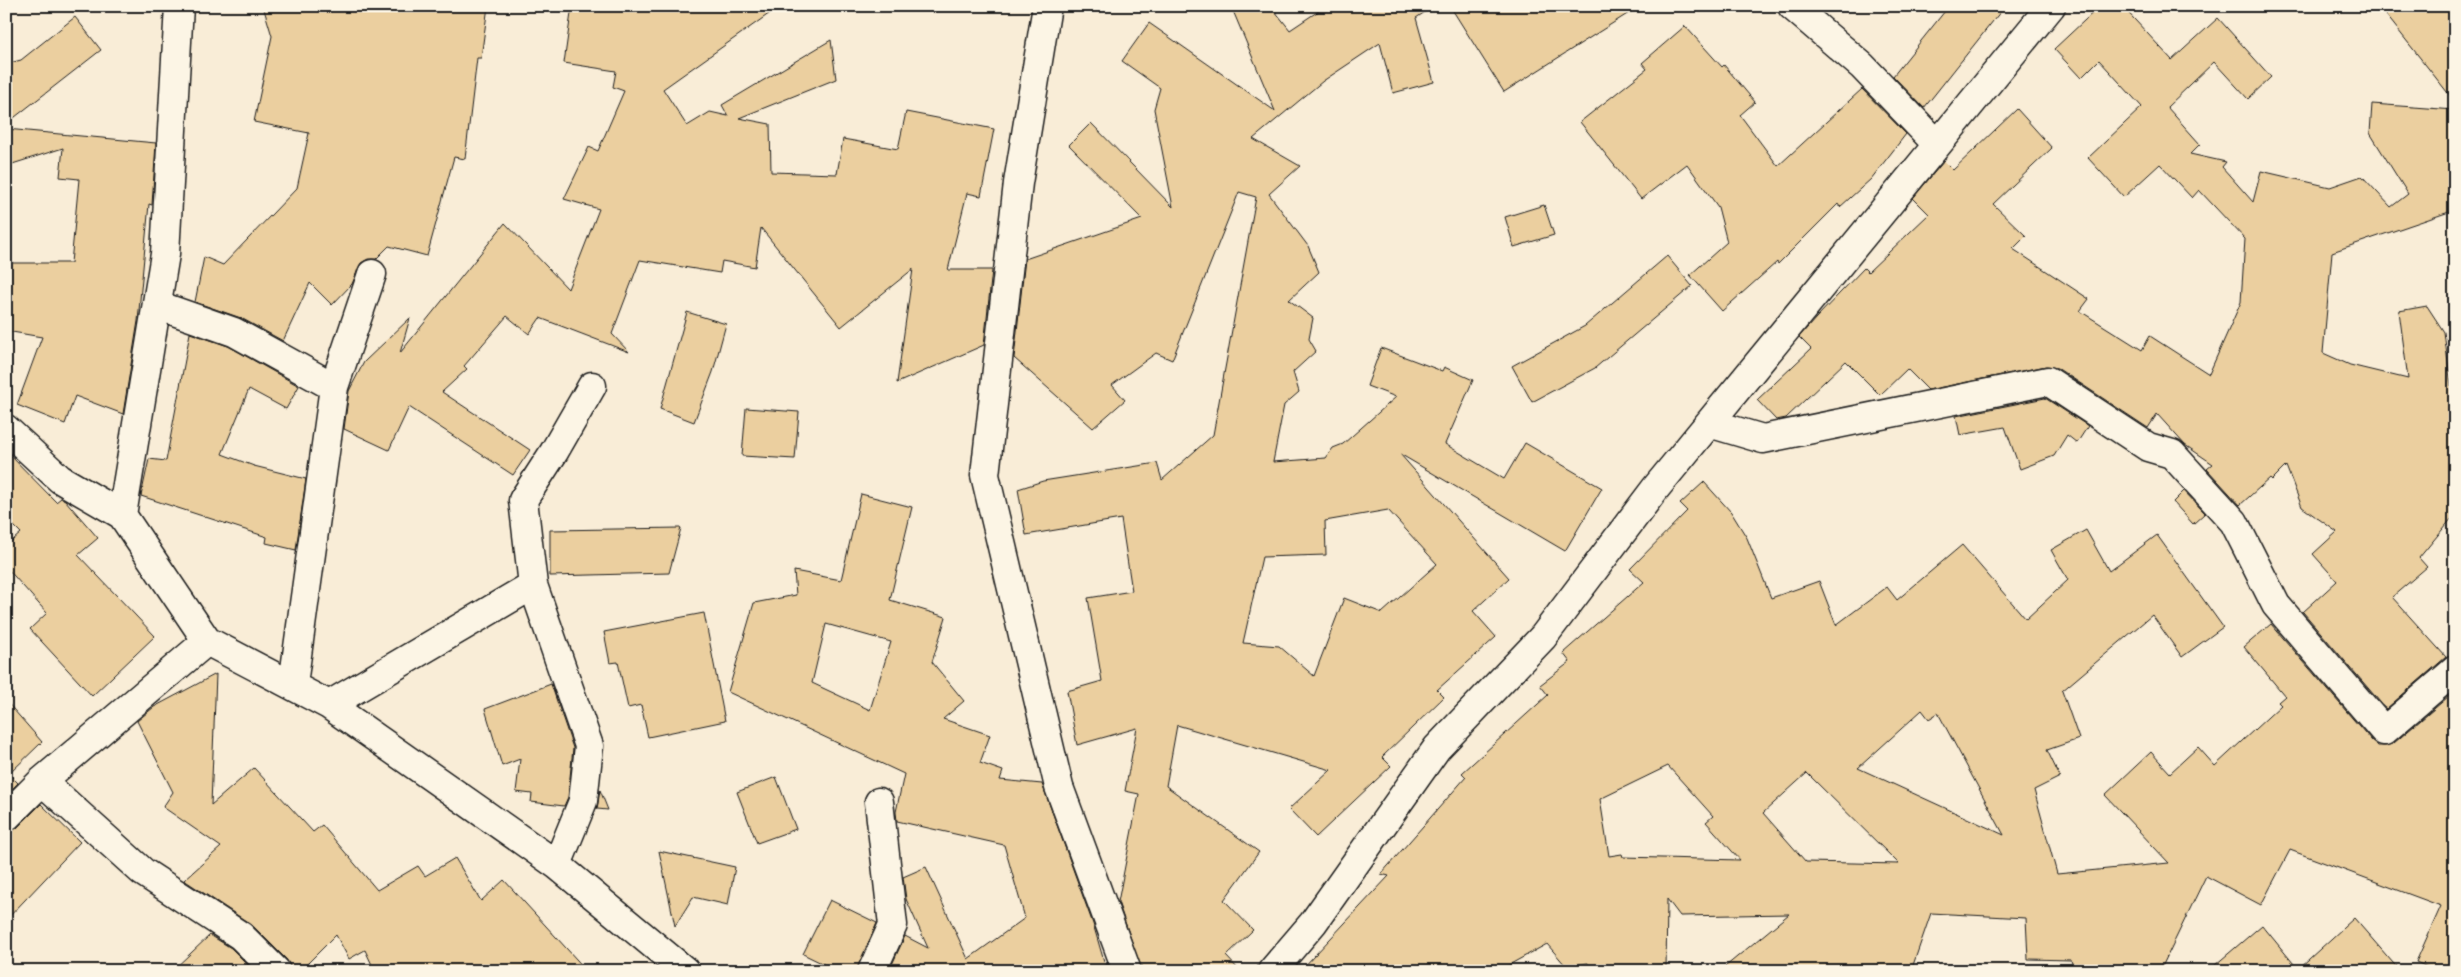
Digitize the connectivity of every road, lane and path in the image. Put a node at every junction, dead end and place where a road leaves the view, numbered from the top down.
1 (179, 6) edge
2 (1047, 6) edge
3 (1792, 6) edge
4 (2051, 6) edge
5 (1937, 144) junction
6 (372, 274) dead end
7 (157, 305) junction
8 (592, 386) dead end
9 (334, 387) junction
10 (1709, 423) junction
11 (6, 429) edge
12 (122, 515) junction
13 (533, 585) junction
14 (207, 641) junction
15 (2455, 670) edge
16 (293, 684) junction
17 (329, 704) junction
18 (42, 781) junction
19 (879, 802) dead end
20 (6, 817) edge
21 (557, 865) junction
22 (276, 971) edge
23 (685, 971) edge
24 (872, 971) edge
25 (1127, 971) edge
26 (1272, 971) edge

1 - 7 street
2 - 25 street
3 - 5 street
4 - 5 street
5 - 10 street
6 - 9 street
7 - 9 street
7 - 12 street
8 - 13 street
9 - 16 street
10 - 15 street
10 - 26 street
11 - 12 street
12 - 14 street
13 - 17 street
13 - 21 street
14 - 16 street
14 - 18 street
16 - 17 street
17 - 21 street
18 - 20 street
18 - 22 street
19 - 24 street
21 - 23 street

